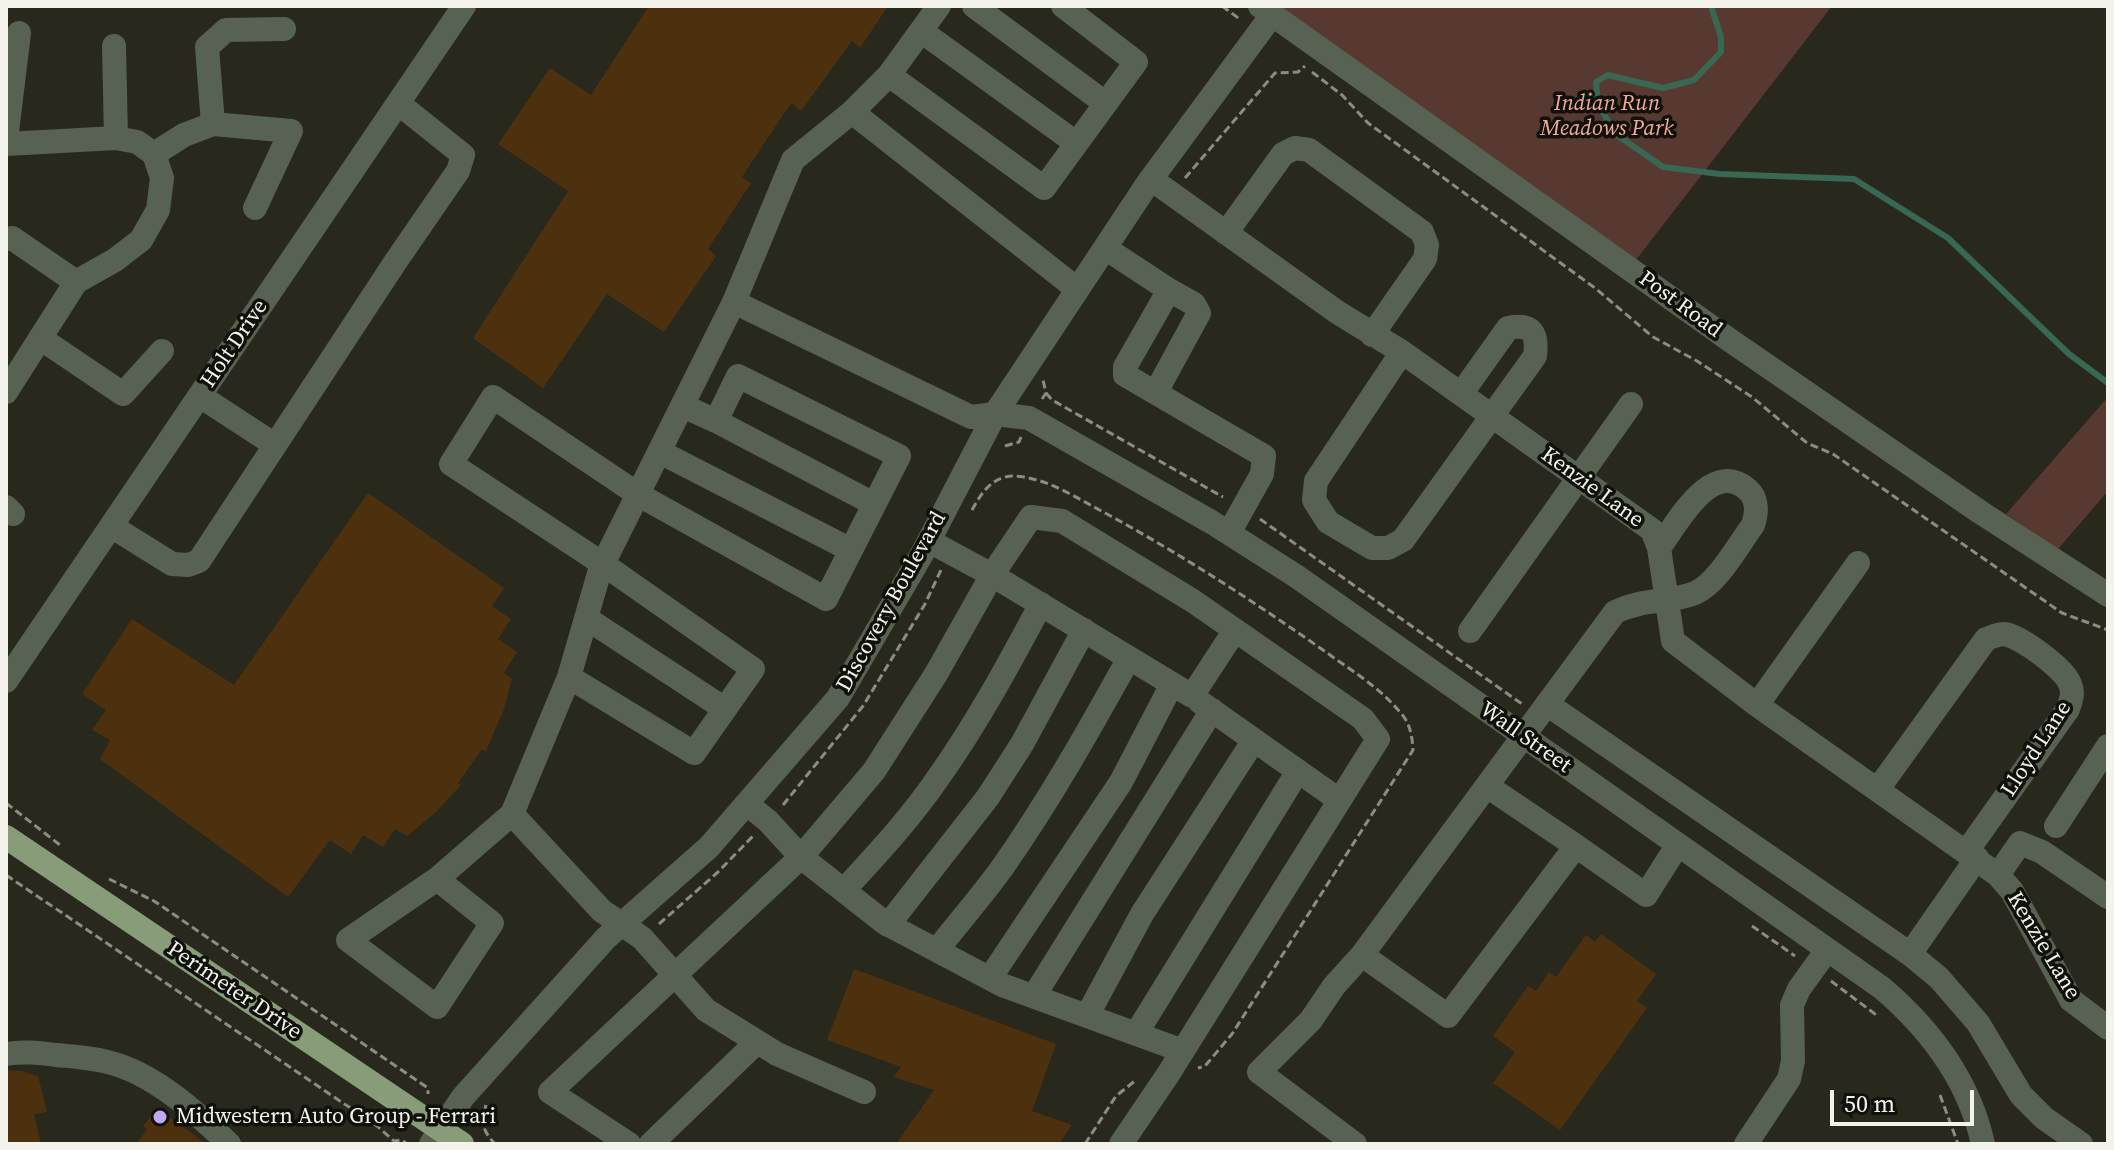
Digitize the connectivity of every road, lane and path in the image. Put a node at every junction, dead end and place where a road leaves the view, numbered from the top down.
1 (464, 6) edge
2 (939, 6) edge
3 (974, 6) edge
4 (1063, 6) edge
5 (1222, 6) edge
6 (1263, 18) edge
7 (284, 29) dead end
8 (921, 31) junction
9 (19, 33) dead end
10 (114, 46) dead end
11 (1305, 66) dead end
12 (889, 75) junction
13 (398, 103) junction
14 (1105, 103) junction
15 (852, 112) junction
16 (213, 124) junction
17 (116, 138) junction
18 (6, 142) edge
19 (1076, 143) junction
20 (154, 154) junction
21 (1151, 179) junction
22 (255, 208) dead end
23 (1226, 233) junction
24 (6, 239) edge
25 (1105, 248) junction
26 (76, 282) junction
27 (1077, 289) junction
28 (1169, 290) junction
29 (734, 302) junction
30 (1372, 335) junction
31 (40, 338) junction
32 (162, 351) dead end
33 (1402, 352) junction
34 (6, 392) edge
35 (1156, 392) junction
36 (1461, 394) junction
37 (200, 396) junction
38 (1631, 404) dead end
39 (683, 406) junction
40 (995, 414) junction
41 (1491, 415) junction
42 (716, 421) junction
43 (275, 445) junction
44 (660, 452) junction
45 (1579, 477) junction
46 (639, 495) junction
47 (874, 504) junction
48 (111, 526) junction
49 (1229, 533) junction
50 (929, 541) junction
51 (1659, 548) junction
52 (851, 550) junction
53 (1858, 563) dead end
54 (603, 564) junction
55 (992, 575) junction
56 (2108, 595) edge
57 (1668, 598) junction
58 (1041, 604) junction
59 (586, 618) junction
60 (1084, 630) junction
61 (1235, 630) junction
62 (2108, 630) edge
63 (1470, 631) dead end
64 (1129, 658) junction
65 (569, 677) junction
66 (6, 681) edge
67 (1192, 696) junction
68 (1547, 704) junction
69 (1757, 705) junction
70 (725, 709) junction
71 (1523, 737) junction
72 (1254, 740) junction
73 (2108, 746) edge
74 (1298, 771) junction
75 (1487, 786) junction
76 (1878, 789) junction
77 (1339, 800) junction
78 (6, 803) edge
79 (747, 804) junction
80 (512, 814) junction
81 (2056, 826) dead end
82 (6, 837) edge
83 (1576, 846) junction
84 (1677, 846) junction
85 (67, 851) dead end
86 (1972, 855) junction
87 (801, 857) junction
88 (6, 875) edge
89 (1998, 875) junction
90 (104, 876) dead end
91 (437, 879) junction
92 (844, 890) junction
93 (2108, 897) edge
94 (1748, 922) dead end
95 (622, 924) junction
96 (888, 925) junction
97 (937, 950) junction
98 (1910, 954) junction
99 (1362, 955) junction
100 (1820, 959) junction
101 (674, 974) junction
102 (990, 978) junction
103 (1034, 996) junction
104 (1087, 1016) junction
105 (1885, 1021) dead end
106 (2108, 1028) edge
107 (1136, 1034) junction
108 (757, 1042) junction
109 (1183, 1051) junction
110 (6, 1054) edge
111 (864, 1092) dead end
112 (1939, 1092) dead end
113 (440, 1130) edge
114 (394, 1143) edge
115 (229, 1144) edge
116 (407, 1144) edge
117 (462, 1144) edge
118 (629, 1144) edge
119 (651, 1144) edge
120 (1121, 1144) edge
121 (1355, 1144) edge
122 (1746, 1144) edge
123 (1958, 1144) edge
124 (1983, 1144) edge
125 (2081, 1144) edge

1 - 13 street, Holt Drive
2 - 8 street
3 - 14 street
4 - 14 street
5 - 6 path
6 - 21 street, Discovery Boulevard
6 - 56 street, Post Road
7 - 16 street
8 - 12 street
8 - 19 street
9 - 18 street
10 - 17 street
11 - 62 path
12 - 15 street
12 - 19 street
13 - 37 street, Holt Drive
13 - 43 street
14 - 19 street
15 - 27 street
15 - 29 street
16 - 20 street
16 - 22 street
17 - 18 street
17 - 20 street
20 - 26 street
21 - 23 street, Kenzie Lane
21 - 25 street, Discovery Boulevard
23 - 30 street, Kenzie Lane
23 - 30 street
24 - 26 street
25 - 27 street, Discovery Boulevard
25 - 28 street
26 - 31 street
27 - 40 street, Discovery Boulevard
28 - 35 street
28 - 35 street
29 - 39 street
29 - 40 street, Wall Street
30 - 33 street, Kenzie Lane
31 - 32 street
31 - 34 street
33 - 36 street, Kenzie Lane
33 - 41 street
35 - 49 street
36 - 41 street, Kenzie Lane
36 - 41 street
37 - 43 street
37 - 48 street, Holt Drive
38 - 45 street
39 - 42 street
39 - 44 street
40 - 49 street, Wall Street
40 - 50 street, Discovery Boulevard
41 - 45 street, Kenzie Lane
42 - 47 street
42 - 47 street
43 - 48 street
44 - 46 street
44 - 52 street
45 - 51 street, Kenzie Lane
45 - 63 street
46 - 52 street
46 - 54 street
46 - 54 street
47 - 52 street
48 - 66 street, Holt Drive
49 - 71 street, Wall Street
50 - 55 street
50 - 79 street, Discovery Boulevard
51 - 57 street, Kenzie Lane
51 - 57 street
53 - 69 street
54 - 59 street
54 - 70 street
55 - 58 street
55 - 61 street
55 - 87 street
57 - 68 street
57 - 69 street, Kenzie Lane
58 - 60 street
58 - 92 street
59 - 65 street
59 - 70 street
60 - 64 street
60 - 96 street
61 - 67 street
61 - 77 street
64 - 67 street
64 - 97 street
65 - 70 street
65 - 80 street
67 - 72 street
67 - 102 street
67 - 103 street
68 - 71 street
68 - 98 street
69 - 76 street, Kenzie Lane
71 - 75 street
71 - 84 street, Wall Street
72 - 74 street
72 - 104 street
73 - 81 street
74 - 77 street
74 - 107 street
75 - 83 street
75 - 99 street
76 - 86 street, Kenzie Lane
76 - 86 street, Lloyd Lane
77 - 109 street
78 - 85 path
79 - 87 street
79 - 95 street, Discovery Boulevard
80 - 91 street
80 - 95 street
82 - 113 main road, Perimeter Drive
83 - 84 street
83 - 99 street
84 - 100 street, Wall Street
86 - 89 street, Kenzie Lane
86 - 98 street
87 - 92 street
87 - 101 street
88 - 114 path
89 - 93 street
89 - 106 street, Kenzie Lane
90 - 113 path
91 - 91 street
92 - 96 street
94 - 100 path
95 - 101 street
95 - 113 street, Discovery Boulevard
96 - 97 street
97 - 102 street
98 - 125 street
99 - 121 street
100 - 105 path
100 - 122 street
100 - 124 street, Wall Street
101 - 108 street
101 - 118 street
102 - 103 street
103 - 104 street
104 - 107 street
107 - 109 street
108 - 111 street
108 - 119 street
109 - 120 street
110 - 115 street
112 - 123 path
113 - 117 main road, Perimeter Drive
114 - 116 path

